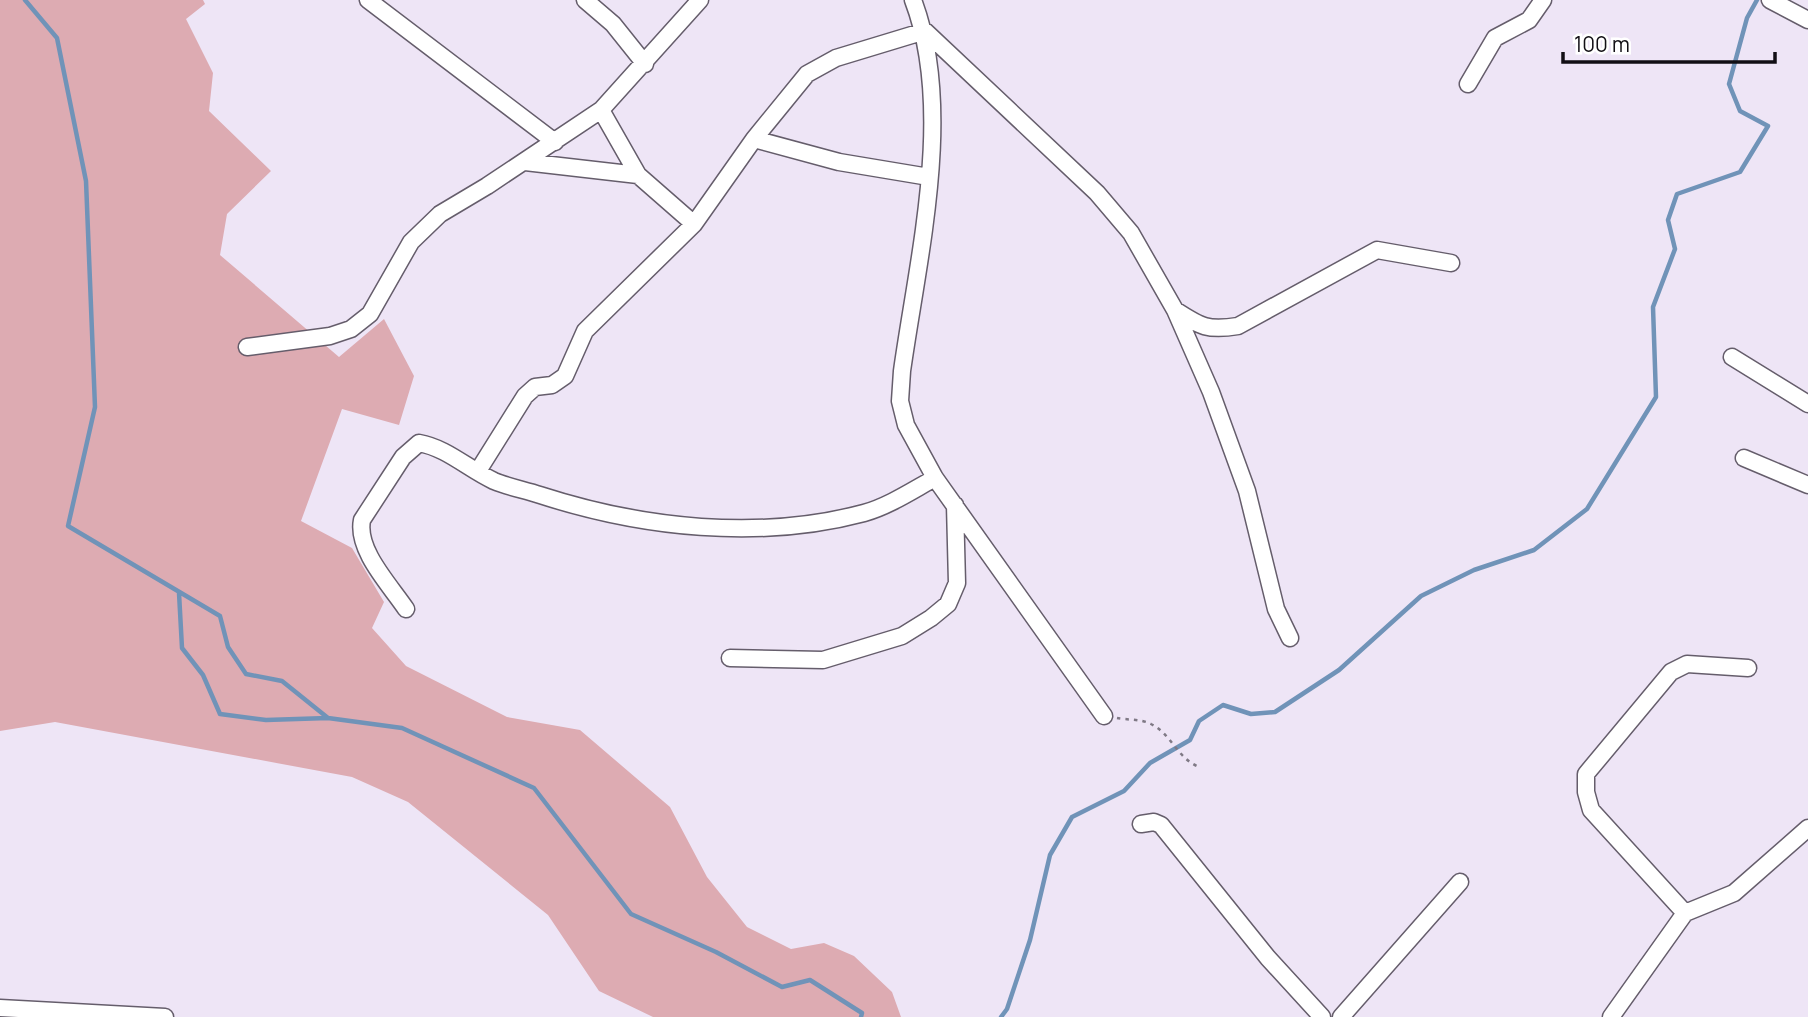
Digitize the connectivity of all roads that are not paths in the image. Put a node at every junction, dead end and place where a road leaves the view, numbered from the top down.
1 (368, 0) edge
2 (584, 0) edge
3 (700, 0) edge
4 (913, 0) edge
5 (1544, 0) edge
6 (1770, 0) edge
7 (1808, 20) edge
8 (925, 31) junction
9 (645, 64) junction
10 (1468, 84) dead end
11 (601, 110) junction
12 (754, 139) junction
13 (555, 142) junction
14 (525, 162) junction
15 (638, 175) junction
16 (929, 177) junction
17 (694, 224) junction
18 (1451, 263) dead end
19 (1175, 310) junction
20 (247, 346) dead end
21 (1732, 358) dead end
22 (1808, 404) edge
23 (1744, 458) dead end
24 (478, 471) junction
25 (935, 478) junction
26 (1808, 485) edge
27 (955, 505) junction
28 (406, 609) dead end
29 (1290, 638) dead end
30 (730, 658) dead end
31 (1748, 668) dead end
32 (1104, 716) road end
33 (1141, 824) dead end
34 (1808, 828) edge
35 (1460, 882) dead end
36 (1685, 913) junction
37 (0, 1008) edge
38 (165, 1017) edge
39 (1322, 1017) edge
40 (1341, 1017) edge
41 (1611, 1017) edge

1 - 13 street
2 - 9 street
3 - 9 street
4 - 8 street
5 - 10 street
6 - 7 street
8 - 12 street
8 - 16 street
8 - 19 street
9 - 11 street
11 - 13 street
11 - 15 street
12 - 16 street
12 - 17 street
13 - 14 street
14 - 15 street
14 - 20 street
15 - 17 street
16 - 25 street
17 - 24 street
18 - 19 street
19 - 29 street
21 - 22 street
23 - 26 street
24 - 25 street
24 - 28 street
25 - 27 street
27 - 30 street
27 - 32 street
31 - 36 street
33 - 39 street
34 - 36 street
35 - 40 street
36 - 41 street
37 - 38 street

